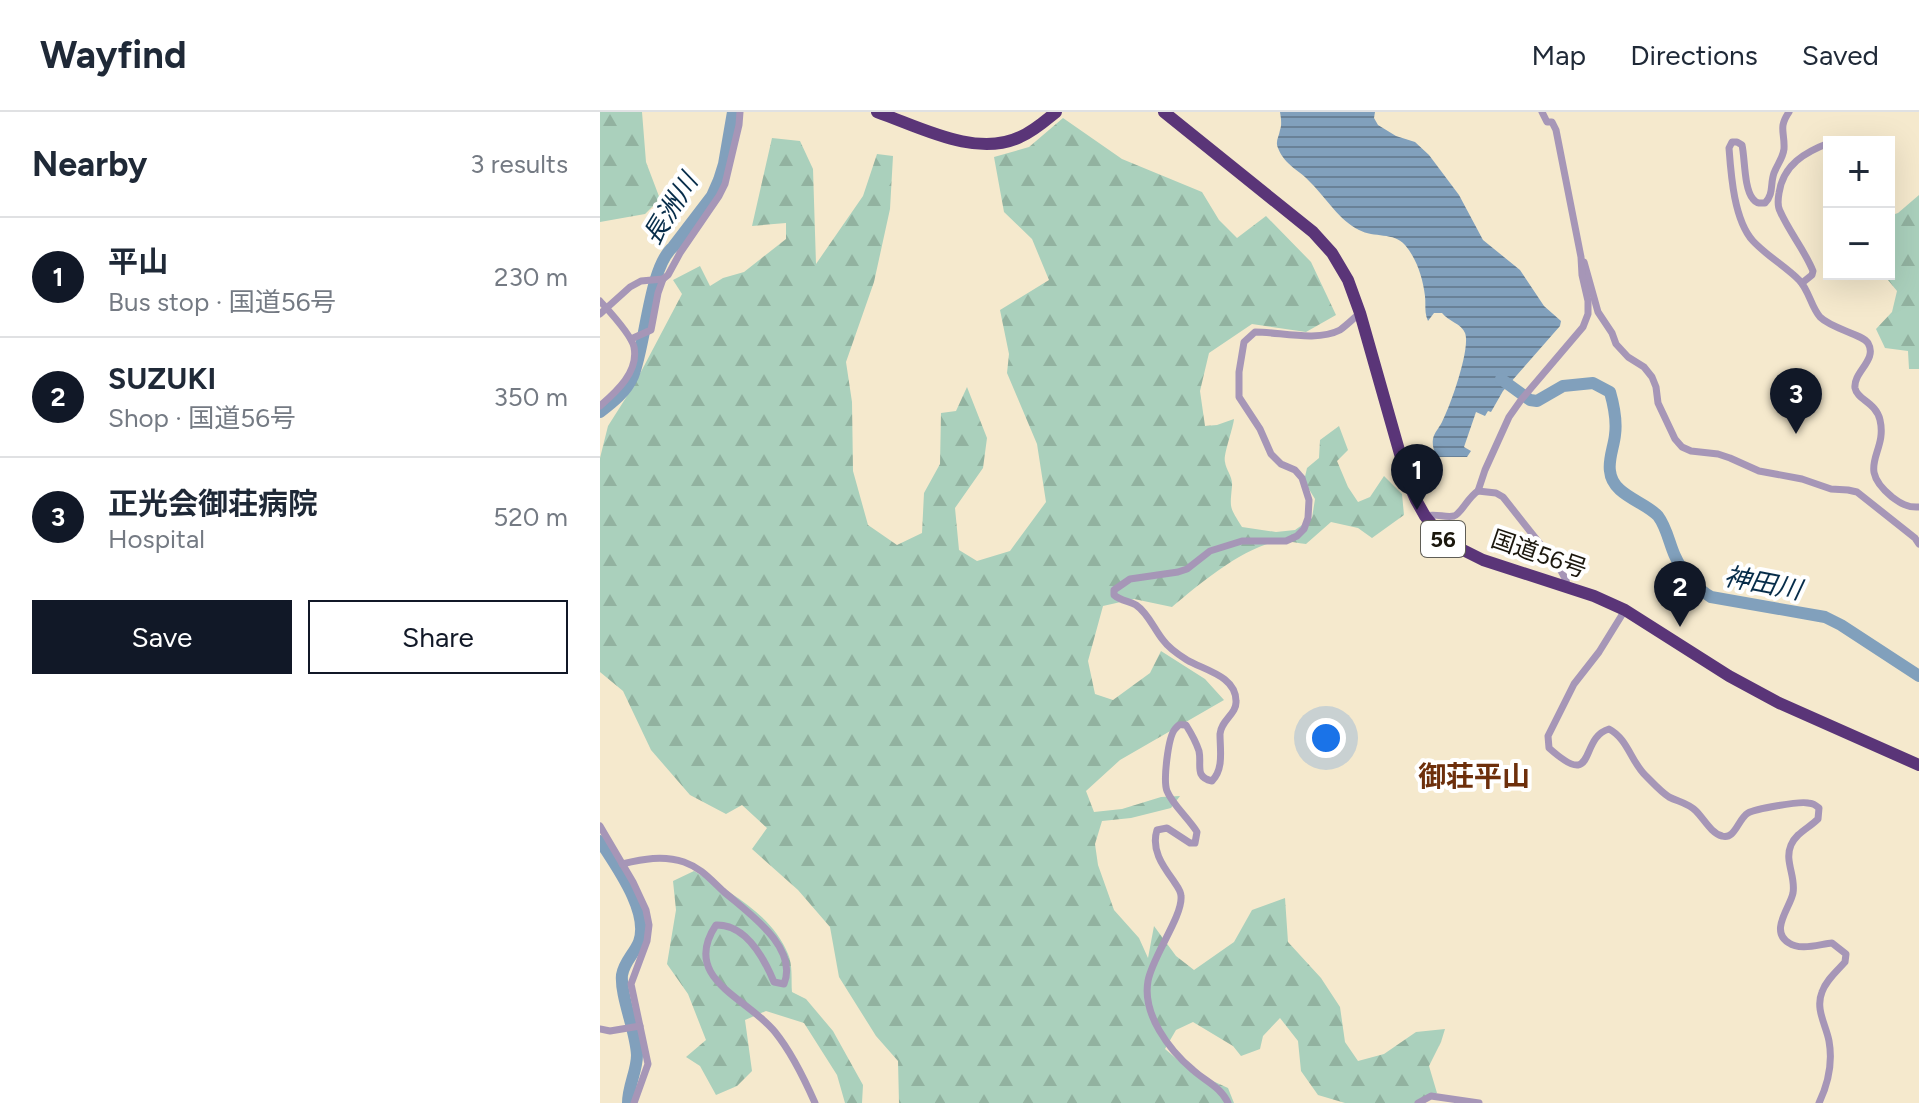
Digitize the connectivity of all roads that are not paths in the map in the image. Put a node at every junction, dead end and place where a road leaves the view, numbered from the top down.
1 (740, 112) edge
2 (877, 112) edge
3 (1056, 112) edge
4 (1164, 112) edge
5 (1542, 112) edge
6 (1789, 112) edge
7 (1823, 146) edge
8 (1581, 257) junction
9 (663, 279) junction
10 (1802, 283) junction
11 (600, 301) edge
12 (603, 311) edge
13 (1360, 313) junction
14 (631, 339) junction
15 (600, 406) edge
16 (1478, 491) junction
17 (1919, 507) edge
18 (1425, 516) junction
19 (1919, 544) edge
20 (1567, 586) junction
21 (1625, 610) junction
22 (1919, 765) edge
23 (600, 826) edge
24 (622, 864) junction
25 (640, 1026) junction
26 (600, 1029) edge
27 (1423, 1102) edge
28 (634, 1103) edge
29 (815, 1103) edge
30 (1228, 1103) edge
31 (1479, 1103) edge
32 (1819, 1103) edge

1 - 9 street
2 - 3 highway
4 - 13 highway, 国道56号 / 56
5 - 8 street
6 - 10 street
7 - 10 street
8 - 16 street
8 - 19 street
9 - 12 street
9 - 14 street
10 - 17 street
11 - 12 street
12 - 14 street
13 - 18 highway, 国道56号 / 56
13 - 30 street
14 - 15 street
16 - 18 street
16 - 20 street
18 - 20 highway, 国道56号 / 56
20 - 21 highway, 国道56号 / 56
21 - 22 highway, 国道56号 / 56
21 - 32 street
23 - 24 street
24 - 25 street
24 - 29 street
25 - 26 street
25 - 28 street
27 - 31 street

